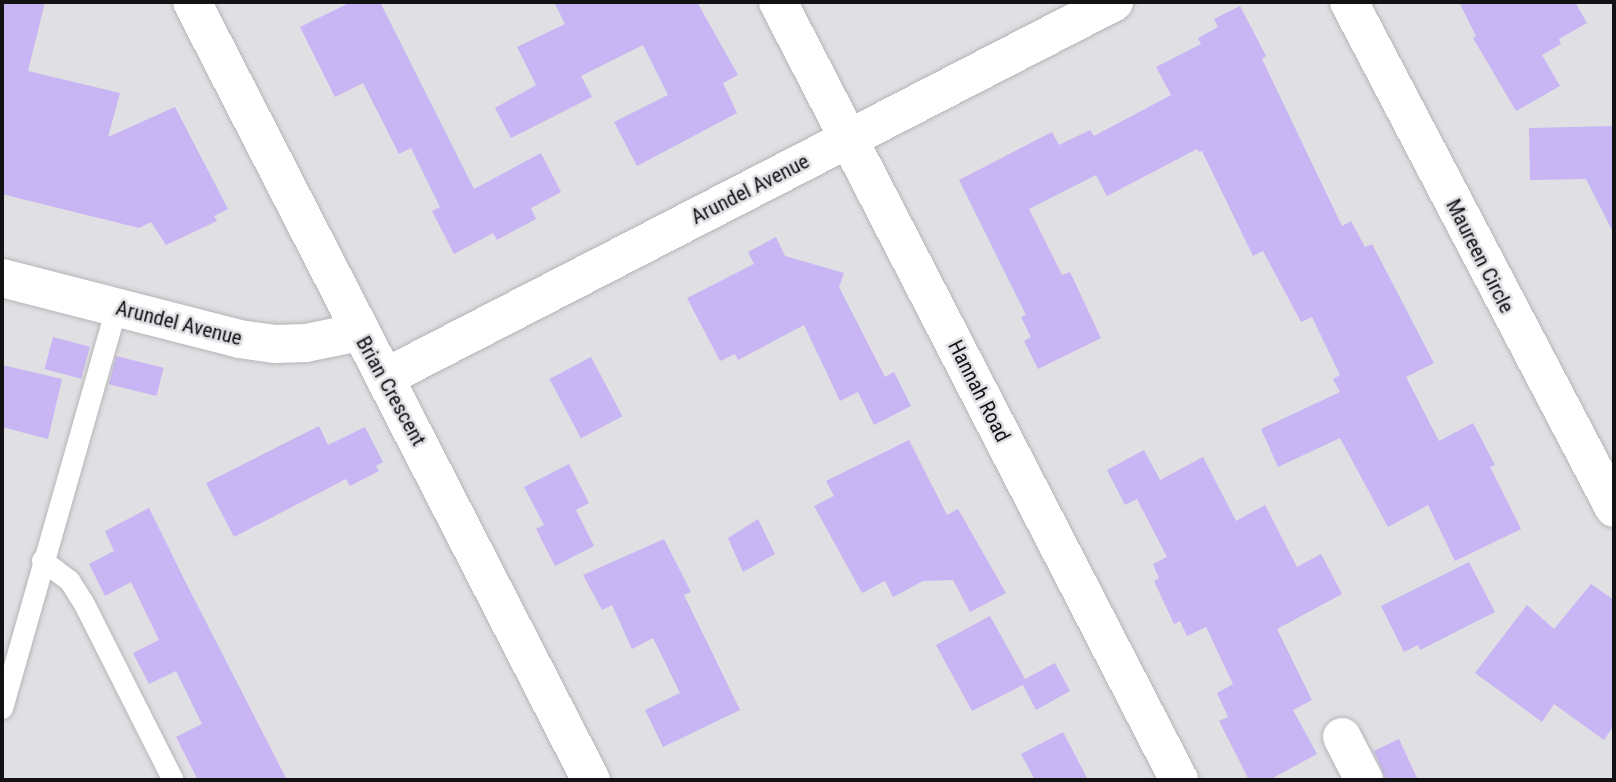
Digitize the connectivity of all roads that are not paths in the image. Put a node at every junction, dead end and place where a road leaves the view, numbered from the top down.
1 (192, 2) edge
2 (779, 2) edge
3 (1114, 2) edge
4 (1349, 2) edge
5 (849, 138) junction
6 (2, 278) edge
7 (116, 307) junction
8 (359, 332) junction
9 (386, 377) junction
10 (1614, 508) edge
11 (42, 560) junction
12 (2, 708) edge
13 (1342, 737) dead end
14 (173, 780) edge
15 (591, 780) edge
16 (1180, 780) edge
17 (1364, 780) edge

1 - 8 street, Brian Crescent
2 - 5 street, Hannah Road
3 - 5 street, Arundel Avenue
4 - 10 street, Maureen Circle
5 - 9 street, Arundel Avenue
5 - 16 street, Hannah Road
6 - 7 street, Arundel Avenue
7 - 8 street, Arundel Avenue
7 - 11 lane
8 - 9 street, Brian Crescent
9 - 15 street, Brian Crescent
11 - 12 lane
11 - 14 lane
13 - 17 street

